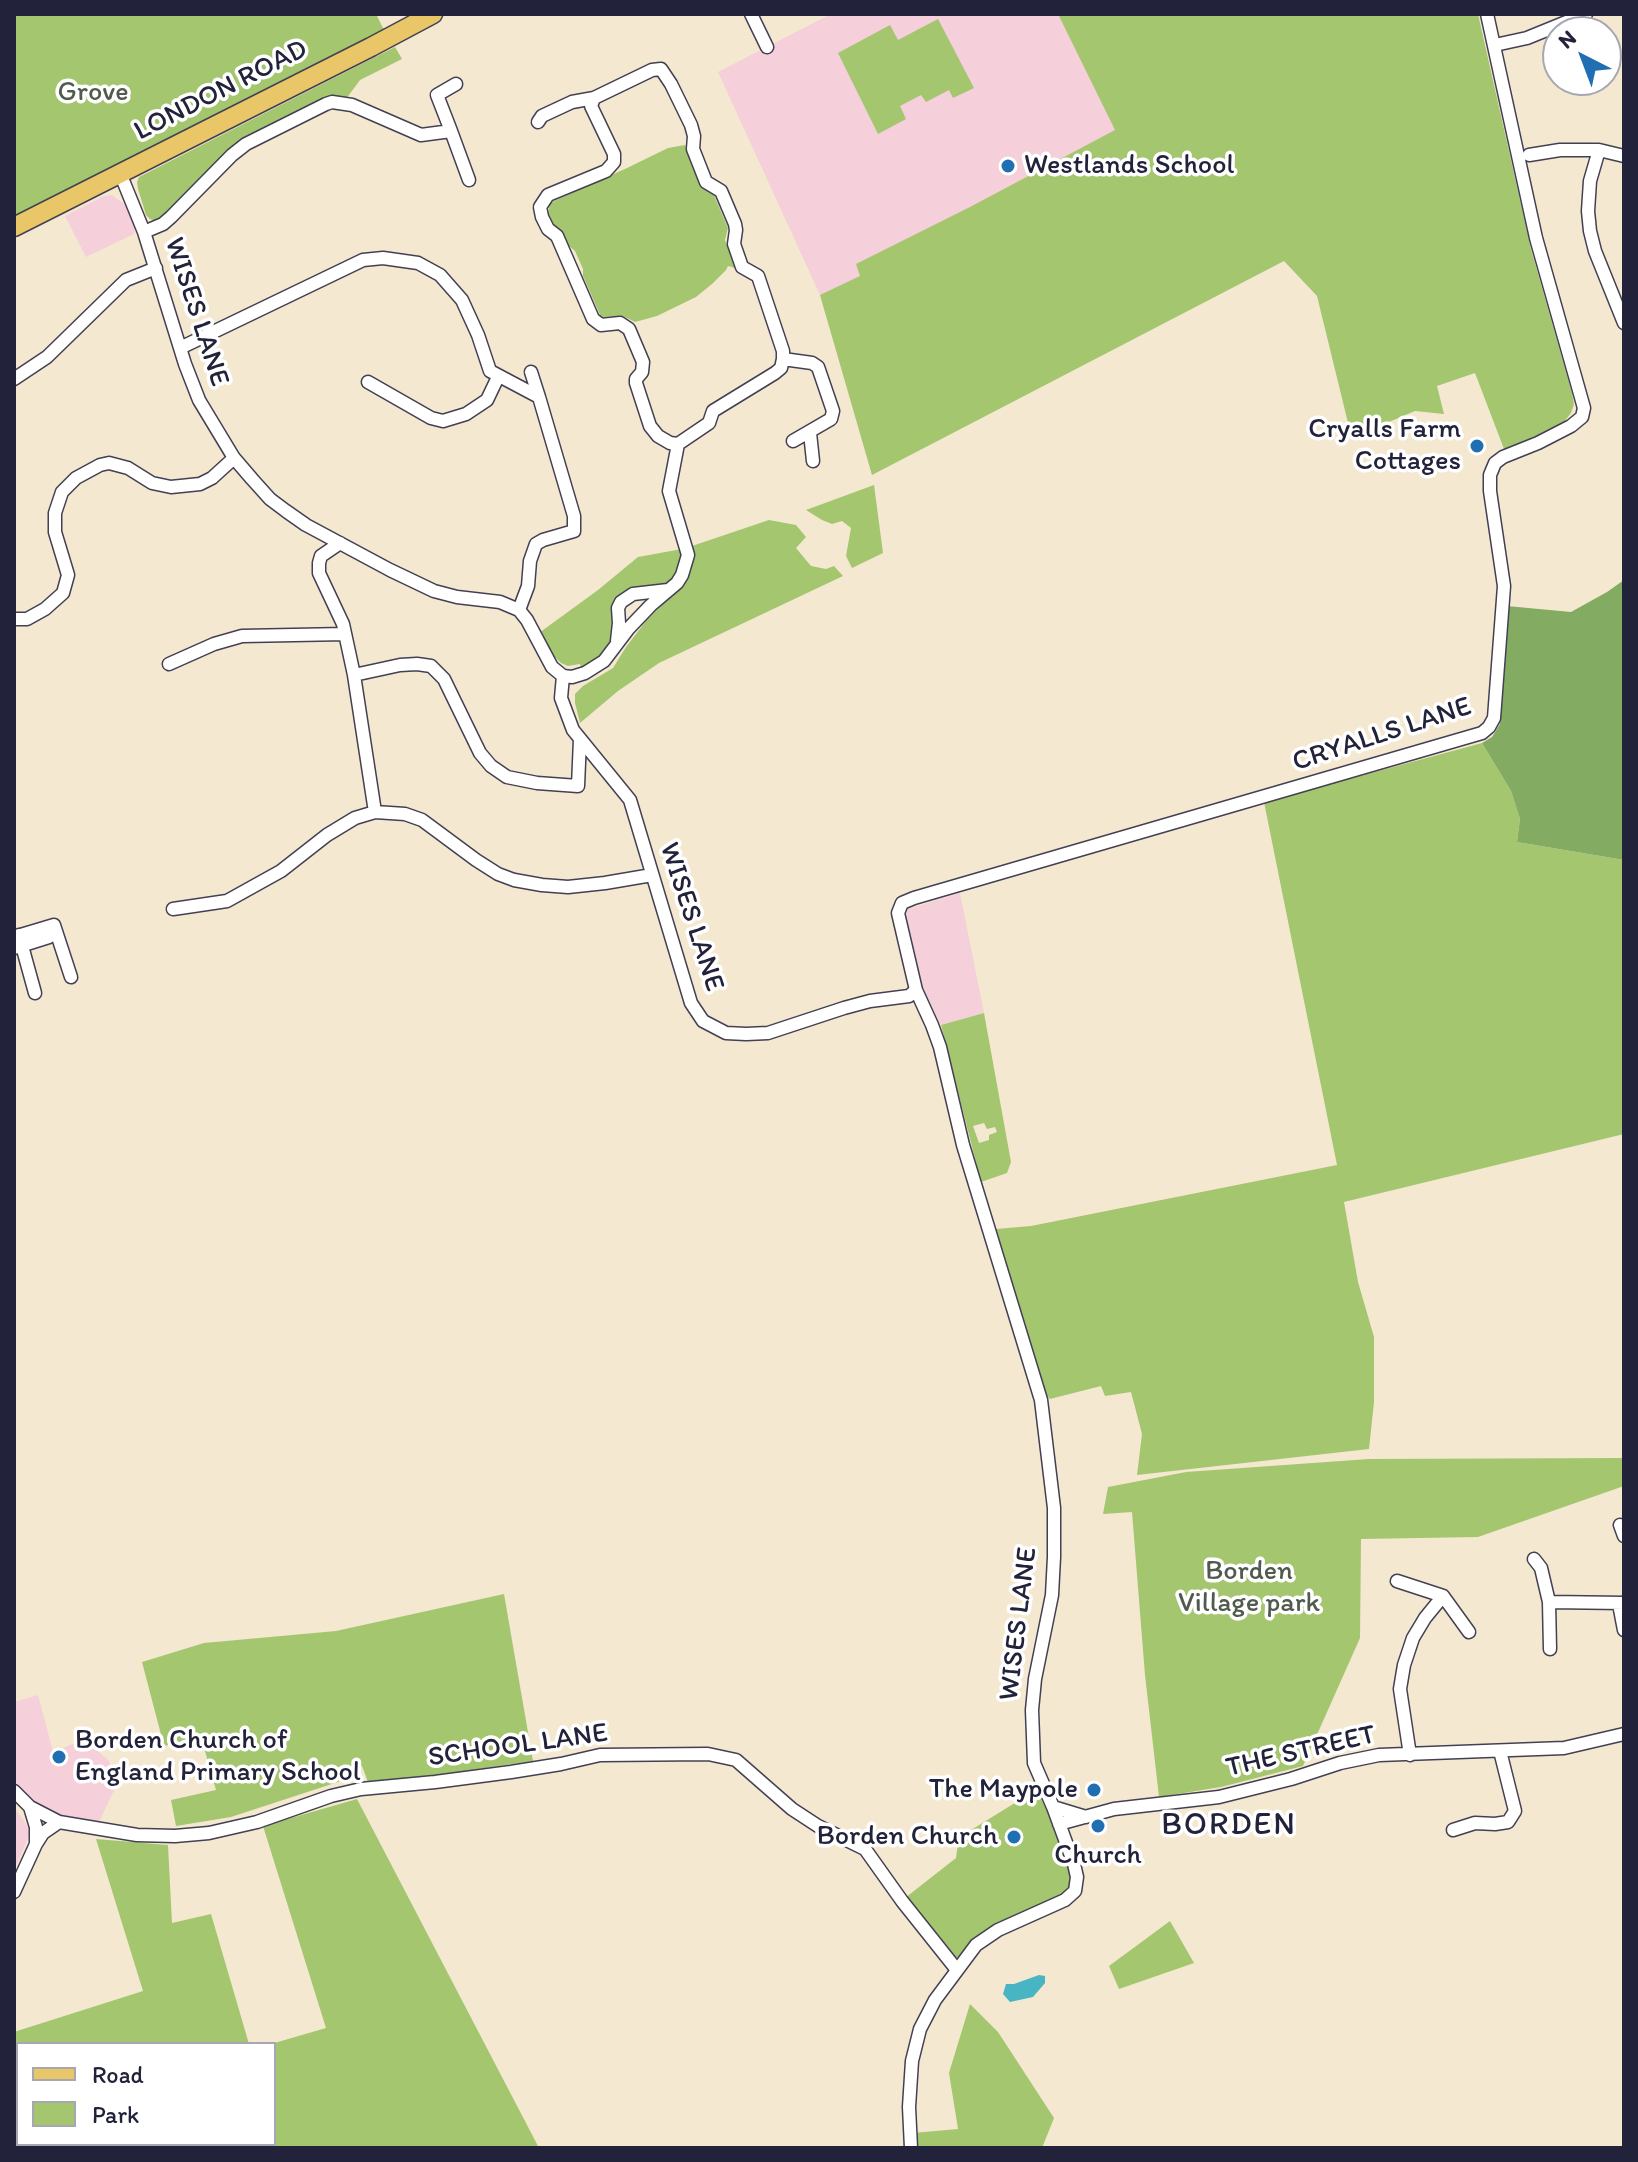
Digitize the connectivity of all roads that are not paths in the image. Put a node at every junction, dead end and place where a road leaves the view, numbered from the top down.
1 (433, 14) edge
2 (751, 14) edge
3 (1487, 14) edge
4 (1586, 14) edge
5 (411, 19) edge
6 (1495, 45) junction
7 (767, 47) dead end
8 (456, 84) dead end
9 (594, 98) junction
10 (543, 122) dead end
11 (451, 131) junction
12 (1521, 140) dead end
13 (1599, 150) junction
14 (1529, 155) junction
15 (1624, 156) edge
16 (120, 173) junction
17 (1530, 173) dead end
18 (469, 180) dead end
19 (14, 227) edge
20 (144, 232) junction
21 (156, 268) junction
22 (1624, 323) edge
23 (180, 348) junction
24 (783, 359) junction
25 (531, 372) dead end
26 (498, 377) junction
27 (14, 379) edge
28 (368, 382) dead end
29 (539, 397) junction
30 (810, 433) junction
31 (793, 441) dead end
32 (678, 444) junction
33 (234, 458) junction
34 (813, 461) dead end
35 (340, 543) junction
36 (671, 589) junction
37 (519, 610) junction
38 (14, 619) edge
39 (345, 634) junction
40 (616, 645) junction
41 (169, 664) dead end
42 (354, 675) junction
43 (563, 676) junction
44 (580, 739) junction
45 (375, 812) junction
46 (652, 875) junction
47 (173, 909) dead end
48 (17, 942) edge
49 (71, 977) dead end
50 (916, 990) junction
51 (35, 993) dead end
52 (1554, 1558) dead end
53 (1397, 1581) dead end
54 (1443, 1596) junction
55 (1549, 1602) junction
56 (1621, 1604) edge
57 (1624, 1630) edge
58 (1469, 1632) dead end
59 (1551, 1650) dead end
60 (1624, 1734) edge
61 (1500, 1751) junction
62 (1410, 1755) junction
63 (14, 1791) edge
64 (30, 1807) junction
65 (1053, 1807) junction
66 (1086, 1817) junction
67 (59, 1822) junction
68 (1059, 1824) junction
69 (1453, 1830) dead end
70 (36, 1844) junction
71 (14, 1892) edge
72 (957, 1970) junction
73 (911, 2148) edge

1 - 5 main road, LONDON ROAD
2 - 7 street
3 - 6 street, CRYALLS LANE
4 - 6 street
5 - 16 main road, LONDON ROAD
6 - 50 street, CRYALLS LANE
8 - 11 street
9 - 10 street
9 - 24 street
9 - 32 street
11 - 18 street
11 - 20 street
12 - 14 street
13 - 14 street
13 - 15 street
13 - 22 street
14 - 17 street
16 - 19 main road, LONDON ROAD
16 - 20 street, WISES LANE
20 - 21 street, WISES LANE
21 - 23 street, WISES LANE
21 - 27 street
23 - 26 street
23 - 33 street, WISES LANE
24 - 30 street
24 - 32 street
25 - 29 street
26 - 28 street
26 - 29 street
29 - 37 street
30 - 31 street
30 - 34 street
32 - 36 street
33 - 35 street, WISES LANE
33 - 38 street
35 - 37 street, WISES LANE
35 - 39 street
36 - 40 street
36 - 40 street
37 - 43 street, WISES LANE
39 - 41 street
39 - 42 street
40 - 43 street
42 - 44 street
42 - 45 street
43 - 44 street, WISES LANE
44 - 46 street, WISES LANE
45 - 46 street
45 - 47 street
46 - 50 street, WISES LANE
48 - 49 street
48 - 51 street
50 - 65 street, WISES LANE
52 - 55 street
53 - 54 street
54 - 58 street
54 - 62 street
55 - 56 street
55 - 59 street
56 - 57 street
60 - 61 street, THE STREET
61 - 62 street, THE STREET
61 - 69 street
62 - 66 street, THE STREET
63 - 64 street, SCHOOL LANE
64 - 67 street, SCHOOL LANE
64 - 70 street
65 - 66 street
65 - 68 street, WISES LANE
66 - 68 street, THE STREET
67 - 70 street
67 - 72 street, SCHOOL LANE
68 - 72 street, WISES LANE
70 - 71 street
72 - 73 street

